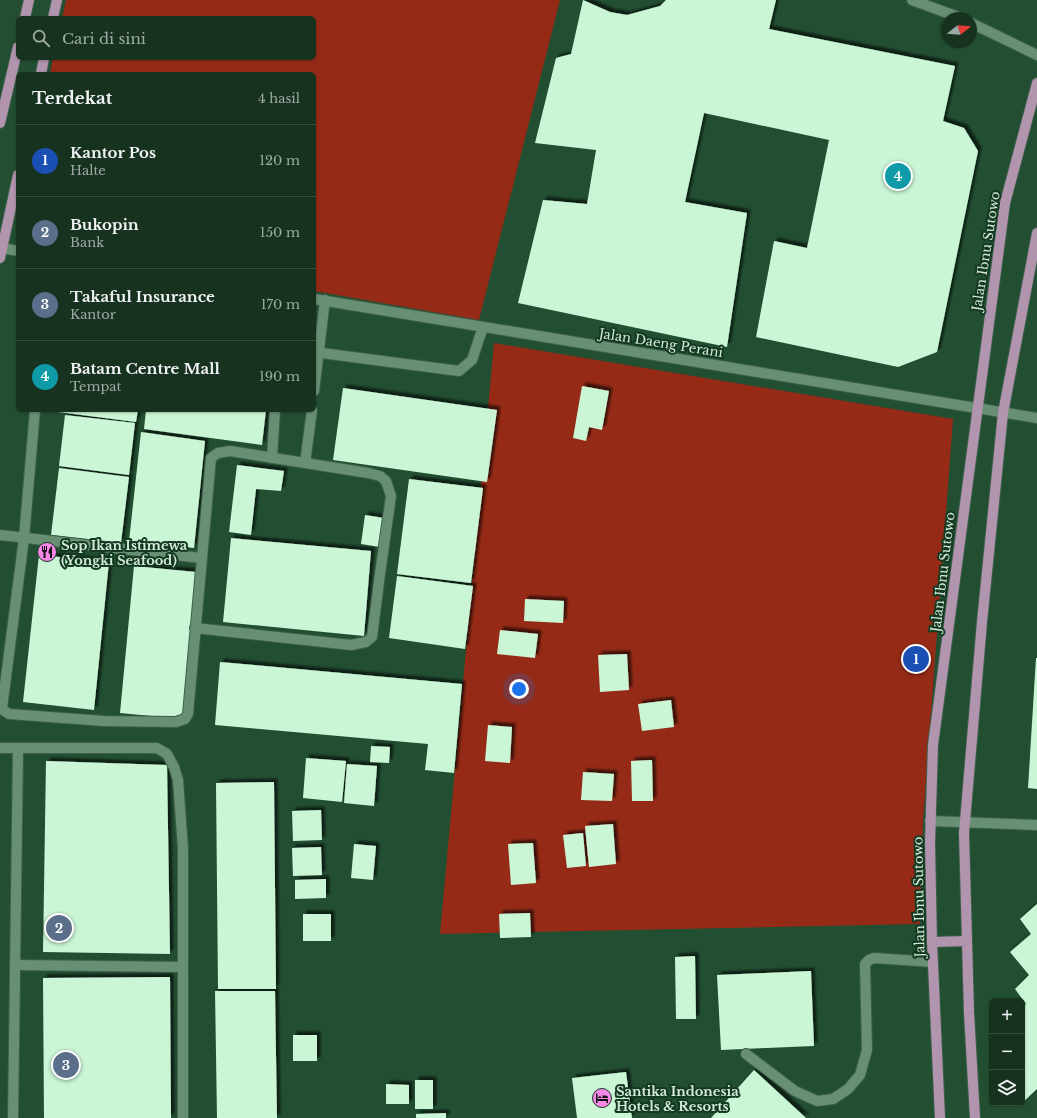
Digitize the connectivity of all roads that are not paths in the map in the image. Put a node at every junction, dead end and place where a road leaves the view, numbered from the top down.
1 (29, 0) edge
2 (57, 0) edge
3 (912, 0) edge
4 (945, 12) edge
5 (25, 16) edge
6 (53, 16) edge
7 (977, 26) edge
8 (1037, 55) edge
9 (16, 56) edge
10 (44, 60) edge
11 (40, 72) edge
12 (1037, 83) edge
13 (0, 123) edge
14 (16, 184) edge
15 (1037, 233) edge
16 (16, 250) edge
17 (1, 253) edge
18 (316, 298) edge
19 (326, 300) junction
20 (483, 327) junction
21 (316, 352) edge
22 (977, 409) junction
23 (35, 412) edge
24 (276, 412) edge
25 (312, 412) edge
26 (1003, 414) junction
27 (1037, 418) edge
28 (272, 458) junction
29 (305, 463) junction
30 (0, 535) edge
31 (24, 538) junction
32 (201, 558) junction
33 (195, 628) junction
34 (0, 748) edge
35 (18, 749) junction
36 (930, 821) junction
37 (965, 822) junction
38 (1037, 825) edge
39 (967, 941) junction
40 (932, 942) junction
41 (933, 962) junction
42 (15, 965) junction
43 (183, 967) junction
44 (746, 1054) dead end
45 (13, 1118) edge
46 (183, 1118) edge
47 (940, 1118) edge
48 (974, 1118) edge

1 - 5 main road
2 - 6 main road
3 - 4 street
7 - 8 street
9 - 13 main road
10 - 11 main road
12 - 22 main road, Jalan Ibnu Sutowo
14 - 17 main road
15 - 26 main road
16 - 17 street
18 - 19 street, Jalan Daeng Perani
19 - 20 street, Jalan Daeng Perani
19 - 21 street
20 - 21 street
20 - 22 street, Jalan Daeng Perani
22 - 26 street, Jalan Daeng Perani
22 - 36 main road, Jalan Ibnu Sutowo
23 - 31 street
24 - 28 street
25 - 29 street
26 - 27 street, Jalan Daeng Perani
26 - 37 main road
28 - 29 street
28 - 32 street
29 - 33 street
30 - 31 street
31 - 32 street
31 - 33 street
32 - 33 street
34 - 35 street
35 - 42 street
35 - 43 street
36 - 37 street
36 - 40 main road, Jalan Ibnu Sutowo
37 - 38 street
37 - 39 main road
39 - 40 main road
39 - 48 main road
40 - 41 main road, Jalan Ibnu Sutowo
41 - 44 street
41 - 47 main road, Jalan Ibnu Sutowo
42 - 43 street
42 - 45 street
43 - 46 street

